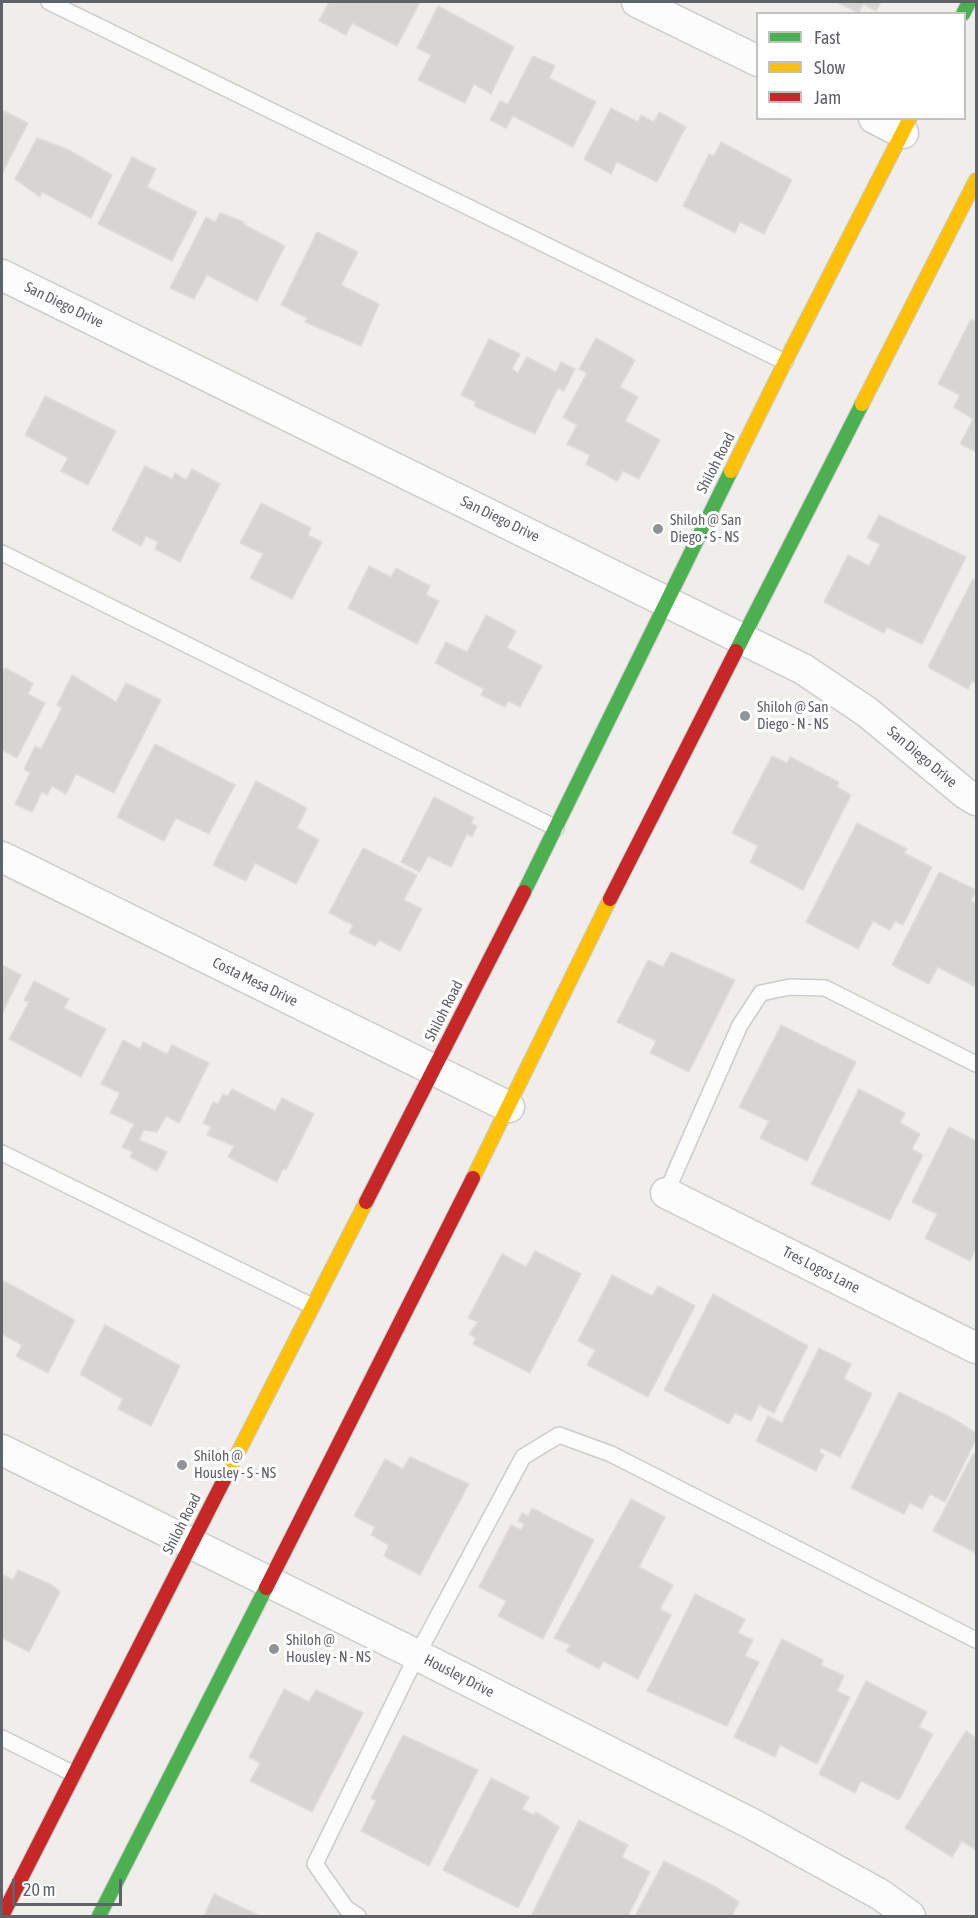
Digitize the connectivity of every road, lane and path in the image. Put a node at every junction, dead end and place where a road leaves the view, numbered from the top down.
1 (50, 2) edge
2 (637, 2) edge
3 (756, 60) edge
4 (881, 120) edge
5 (906, 126) edge
6 (976, 180) edge
7 (2, 275) edge
8 (785, 362) junction
9 (2, 553) edge
10 (666, 600) junction
11 (743, 638) junction
12 (976, 800) edge
13 (556, 828) junction
14 (2, 857) edge
15 (976, 1064) edge
16 (432, 1070) junction
17 (509, 1107) junction
18 (2, 1153) edge
19 (666, 1193) joint
20 (312, 1306) junction
21 (976, 1348) edge
22 (2, 1450) edge
23 (190, 1543) junction
24 (269, 1583) junction
25 (976, 1640) edge
26 (417, 1655) junction
27 (2, 1738) edge
28 (74, 1774) junction
29 (2, 1916) edge
30 (99, 1917) edge
31 (358, 1917) edge
32 (910, 1917) edge

1 - 8 lane
2 - 3 street
4 - 5 street
5 - 8 main road, Shiloh Road
6 - 11 main road
7 - 10 street, San Diego Drive
8 - 10 main road, Shiloh Road
9 - 13 lane
10 - 11 street, San Diego Drive
10 - 13 main road, Shiloh Road
11 - 12 street, San Diego Drive
11 - 17 main road
13 - 16 main road, Shiloh Road
14 - 16 street, Costa Mesa Drive
15 - 19 lane
16 - 17 street, Costa Mesa Drive
16 - 20 main road, Shiloh Road
17 - 24 main road
18 - 20 lane
19 - 21 street, Tres Logos Lane
20 - 23 main road, Shiloh Road
22 - 23 street, Housley Drive
23 - 24 street, Housley Drive
23 - 28 main road, Shiloh Road
24 - 26 street, Housley Drive
24 - 30 main road
25 - 26 lane
26 - 31 lane
26 - 32 street, Housley Drive
27 - 28 lane
28 - 29 main road, Shiloh Road

